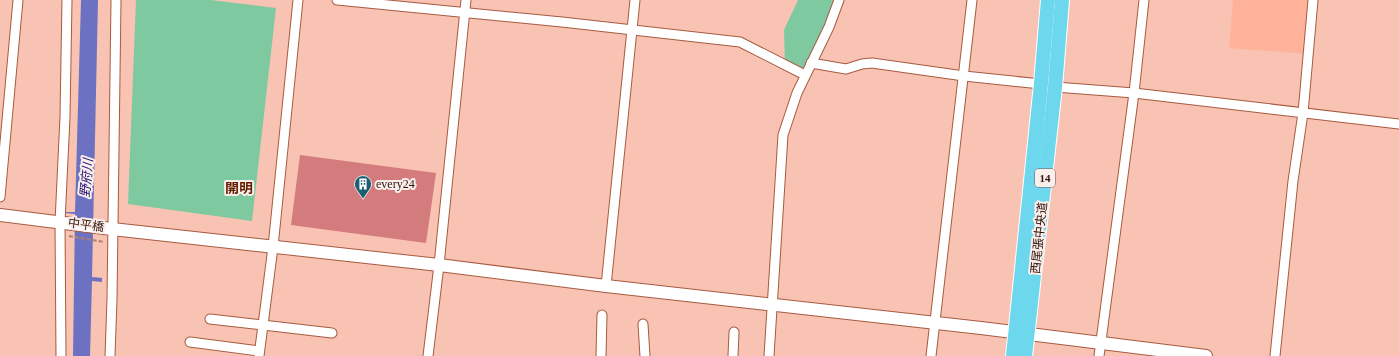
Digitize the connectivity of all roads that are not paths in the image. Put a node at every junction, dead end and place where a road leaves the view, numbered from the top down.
1 (18, 0) edge
2 (67, 0) edge
3 (116, 0) edge
4 (298, 0) edge
5 (337, 0) edge
6 (466, 0) edge
7 (635, 0) edge
8 (839, 0) edge
9 (972, 0) edge
10 (1048, 0) edge
11 (1062, 0) edge
12 (1144, 0) edge
13 (1313, 0) edge
14 (464, 12) junction
15 (632, 30) junction
16 (811, 62) junction
17 (805, 75) junction
18 (964, 76) junction
19 (1048, 86) junction
20 (1134, 93) junction
21 (1303, 113) junction
22 (1399, 124) edge
23 (0, 197) edge
24 (0, 215) edge
25 (60, 222) junction
26 (112, 229) junction
27 (273, 247) junction
28 (438, 265) junction
29 (606, 286) junction
30 (772, 304) junction
31 (602, 316) dead end
32 (210, 319) dead end
33 (935, 323) junction
34 (643, 324) dead end
35 (262, 325) junction
36 (734, 332) dead end
37 (332, 333) dead end
38 (1022, 333) junction
39 (190, 342) dead end
40 (1100, 343) junction
41 (259, 353) edge
42 (61, 356) edge
43 (110, 356) edge
44 (428, 356) edge
45 (601, 356) edge
46 (645, 356) edge
47 (733, 356) edge
48 (769, 356) edge
49 (931, 356) edge
50 (1013, 356) edge
51 (1026, 356) edge
52 (1099, 356) edge
53 (1206, 356) edge
54 (1275, 356) edge

1 - 23 street
2 - 25 street
3 - 26 street
4 - 27 street
5 - 14 street
6 - 14 street
7 - 15 street
8 - 16 street
9 - 18 street
10 - 19 main road, 西尾張中央道 / 14
11 - 19 main road, 西尾張中央道 / 14
12 - 20 street
13 - 21 street
14 - 15 street
14 - 28 street
15 - 17 street
15 - 29 street
16 - 17 street
16 - 18 street
17 - 30 street
18 - 19 street
18 - 33 street
19 - 20 street
19 - 38 main road, 西尾張中央道 / 14
20 - 21 street
20 - 40 street
21 - 22 street
21 - 54 street
24 - 25 street, 中平橋
25 - 26 street, 中平橋
25 - 42 street
26 - 27 street, 中平橋
26 - 43 street
27 - 28 street, 中平橋
27 - 35 street
28 - 29 street, 中平橋
28 - 44 street
29 - 30 street, 中平橋
30 - 33 street, 中平橋
30 - 48 street
31 - 45 street
32 - 35 street
33 - 38 street, 中平橋
33 - 49 street
34 - 46 street
35 - 37 street
35 - 41 street
36 - 47 street
38 - 40 street, 中平橋
38 - 50 main road, 西尾張中央道 / 14
38 - 51 main road, 西尾張中央道 / 14
39 - 41 street
40 - 52 street
40 - 53 street, 中平橋

